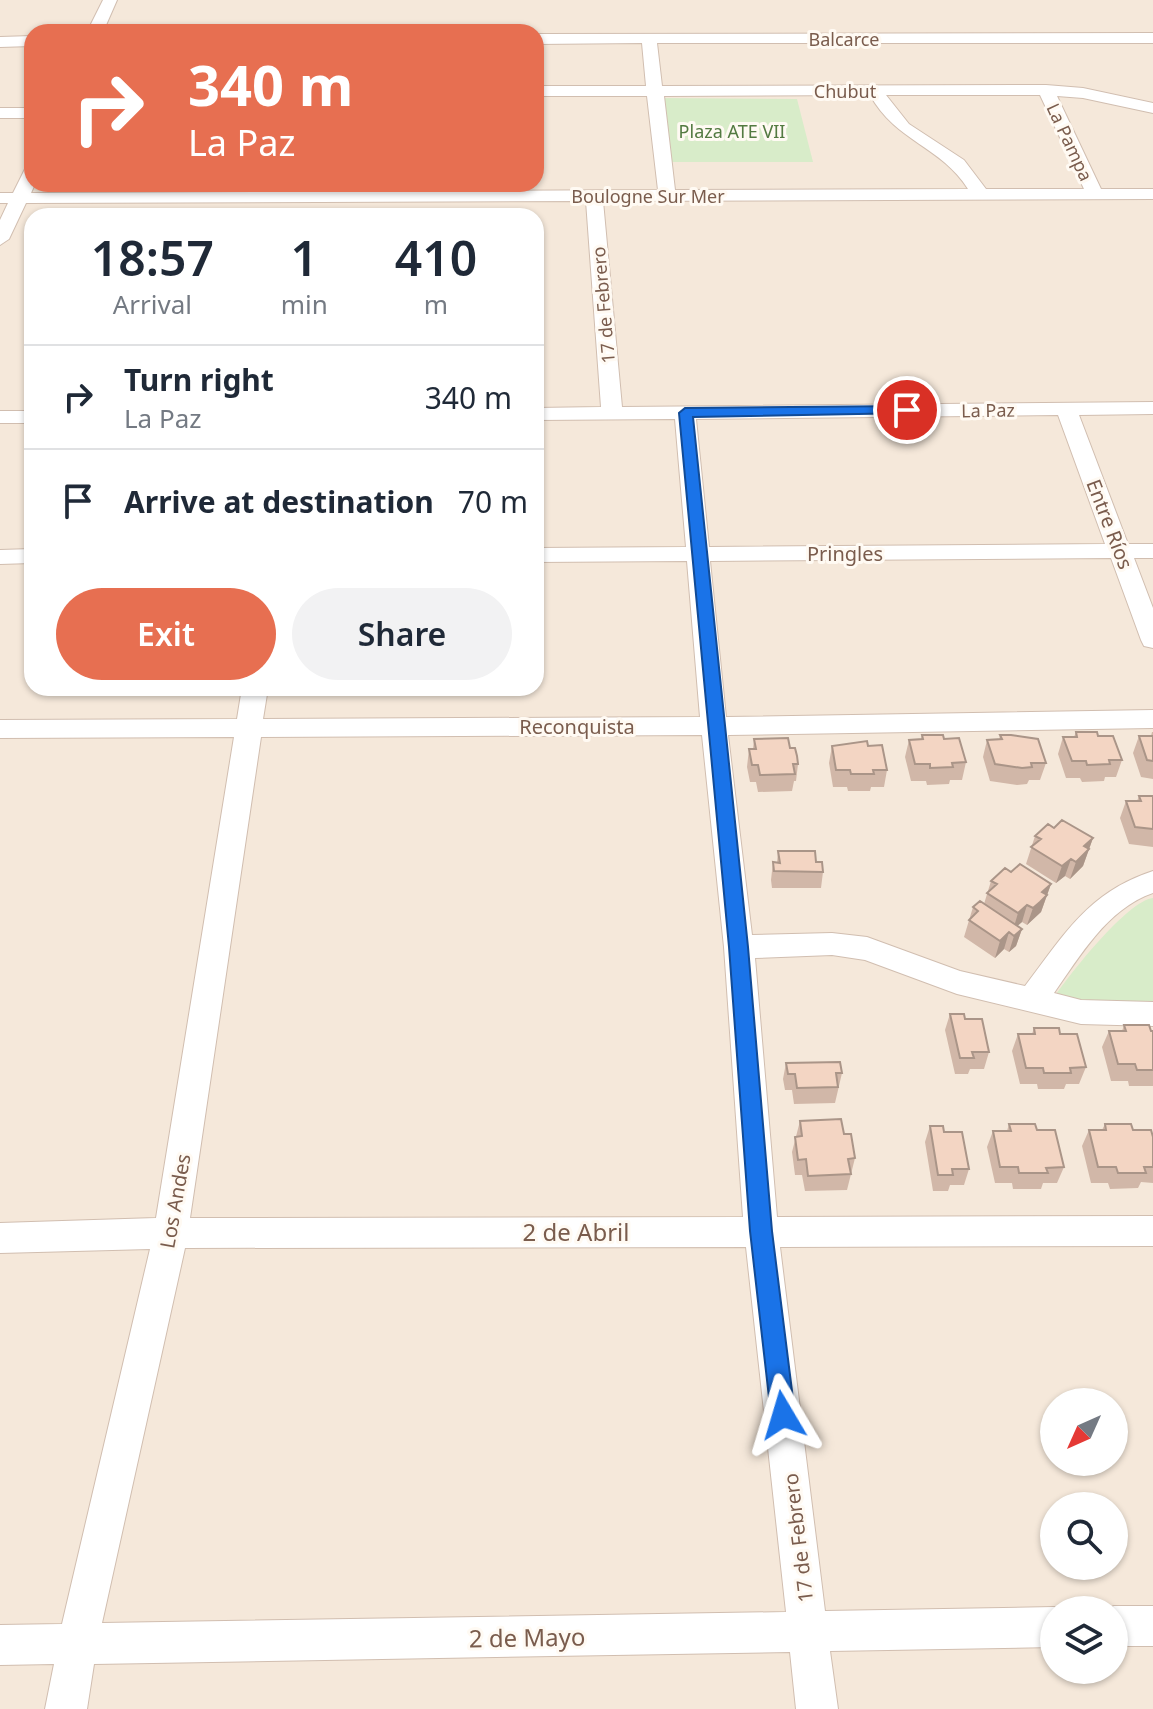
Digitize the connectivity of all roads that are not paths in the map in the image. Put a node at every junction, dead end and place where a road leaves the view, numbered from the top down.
1 (110, 0) edge
2 (99, 24) edge
3 (1153, 38) edge
4 (544, 39) edge
5 (649, 39) junction
6 (24, 41) edge
7 (0, 42) edge
8 (656, 90) junction
9 (1046, 90) junction
10 (544, 91) edge
11 (876, 91) junction
12 (1153, 108) edge
13 (0, 113) edge
14 (24, 113) edge
15 (24, 189) edge
16 (257, 192) edge
17 (422, 192) edge
18 (980, 194) junction
19 (1095, 194) junction
20 (1153, 194) edge
21 (594, 196) junction
22 (667, 196) junction
23 (0, 198) edge
24 (20, 198) junction
25 (0, 239) edge
26 (1153, 408) edge
27 (1066, 409) junction
28 (612, 413) junction
29 (685, 413) junction
30 (544, 414) edge
31 (0, 417) edge
32 (24, 417) edge
33 (1121, 551) junction
34 (1153, 551) edge
35 (698, 554) junction
36 (544, 555) edge
37 (24, 556) edge
38 (0, 557) edge
39 (1153, 640) edge
40 (254, 696) edge
41 (1153, 719) edge
42 (714, 726) junction
43 (248, 728) junction
44 (0, 729) edge
45 (1153, 882) edge
46 (739, 947) junction
47 (1032, 1000) junction
48 (1153, 1014) edge
49 (761, 1231) junction
50 (1153, 1231) edge
51 (171, 1233) junction
52 (0, 1238) edge
53 (1128, 1626) edge
54 (1153, 1626) edge
55 (1040, 1627) edge
56 (809, 1631) junction
57 (0, 1645) edge
58 (77, 1646) junction
59 (66, 1709) edge
60 (817, 1709) edge

1 - 2 street
3 - 5 street, Balcarce
4 - 5 street, Balcarce
5 - 8 street
6 - 7 street
8 - 10 street, Chubut
8 - 11 street, Chubut
8 - 22 street
9 - 11 street, Chubut
9 - 12 street, Chubut
9 - 19 street, La Pampa
11 - 18 street
13 - 14 street
15 - 24 street
16 - 24 street, Boulogne Sur Mer
17 - 21 street, Boulogne Sur Mer
18 - 19 street, Boulogne Sur Mer
18 - 22 street, Boulogne Sur Mer
19 - 20 street, Boulogne Sur Mer
21 - 22 street, Boulogne Sur Mer
21 - 28 street, 17 de Febrero
23 - 24 street, Boulogne Sur Mer
24 - 25 street
26 - 27 street, La Paz
27 - 29 street, La Paz
27 - 33 street, Entre Ríos
28 - 29 street, La Paz
28 - 30 street, La Paz
29 - 35 street, 17 de Febrero
31 - 32 street
33 - 34 street, Pringles
33 - 35 street, Pringles
33 - 39 street, Entre Ríos
35 - 36 street, Pringles
35 - 42 street, 17 de Febrero
37 - 38 street
40 - 43 street, Los Andes
41 - 42 street, Reconquista
42 - 43 street, Reconquista
42 - 46 street, 17 de Febrero
43 - 44 street, Reconquista
43 - 51 street, Los Andes
45 - 47 street
46 - 47 street
46 - 49 street, 17 de Febrero
47 - 48 street
49 - 50 street, 2 de Abril
49 - 51 street, 2 de Abril
49 - 56 street, 17 de Febrero
51 - 52 street, 2 de Abril
51 - 58 street, Los Andes
53 - 54 street
55 - 56 street, 2 de Mayo
56 - 58 street, 2 de Mayo
56 - 60 street, 17 de Febrero
57 - 58 street, 2 de Mayo
58 - 59 street, Los Andes

